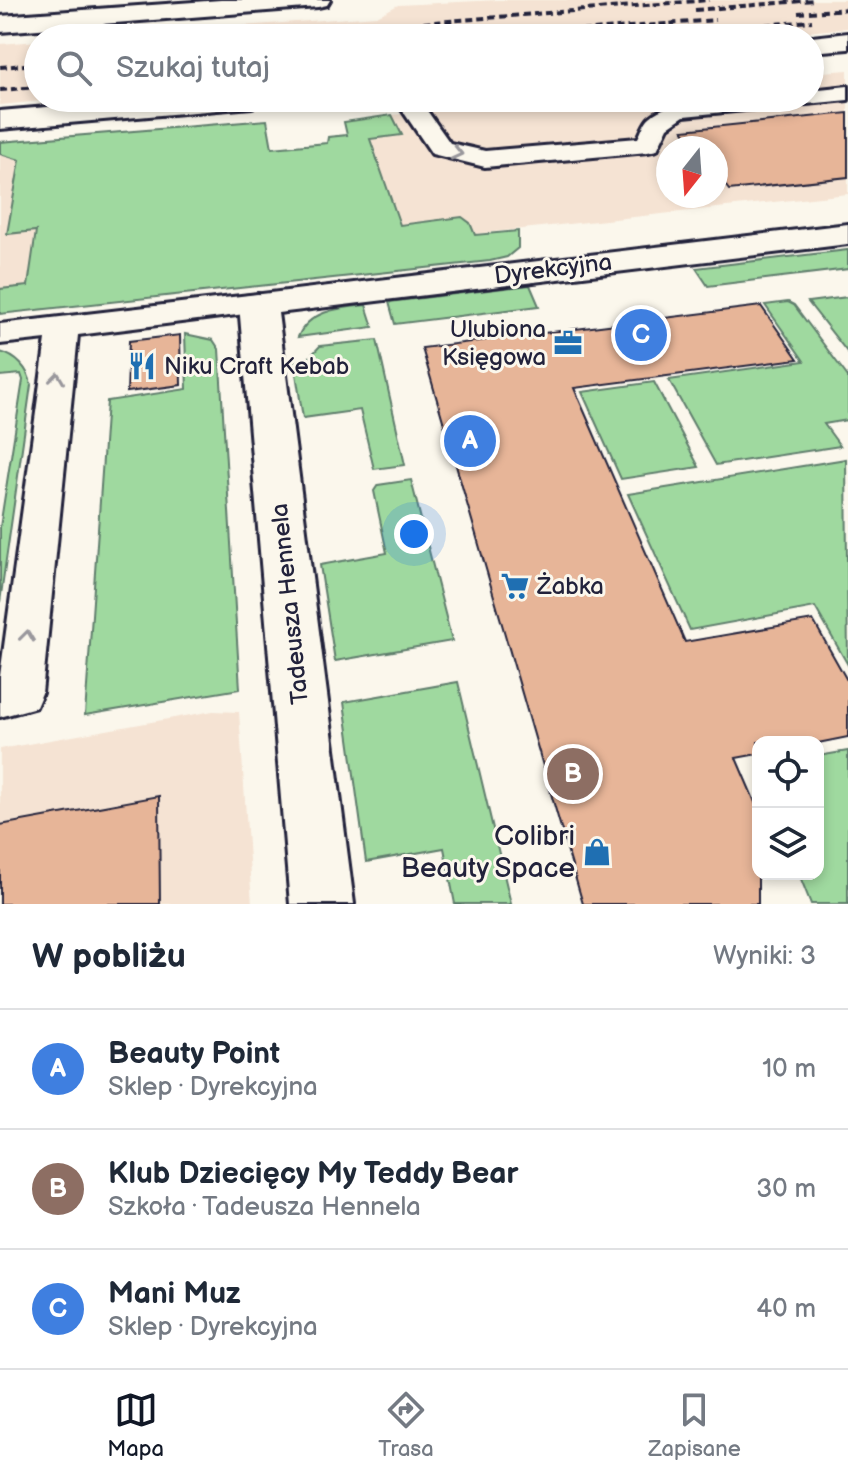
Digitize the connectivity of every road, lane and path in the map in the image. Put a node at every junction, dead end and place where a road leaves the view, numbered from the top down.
1 (318, 0) edge
2 (0, 24) edge
3 (848, 41) edge
4 (824, 43) edge
5 (848, 93) edge
6 (824, 96) edge
7 (92, 112) edge
8 (416, 112) edge
9 (675, 112) edge
10 (0, 120) edge
11 (848, 234) edge
12 (258, 304) junction
13 (63, 327) junction
14 (0, 334) edge
15 (0, 697) edge
16 (322, 904) edge

1 - 2 street
3 - 4 street
5 - 6 lane
7 - 10 street
8 -> 9 lane
11 - 12 street, Dyrekcyjna
12 - 13 lane
12 - 16 street, Tadeusza Hennela
13 - 14 lane
15 -> 13 lane

